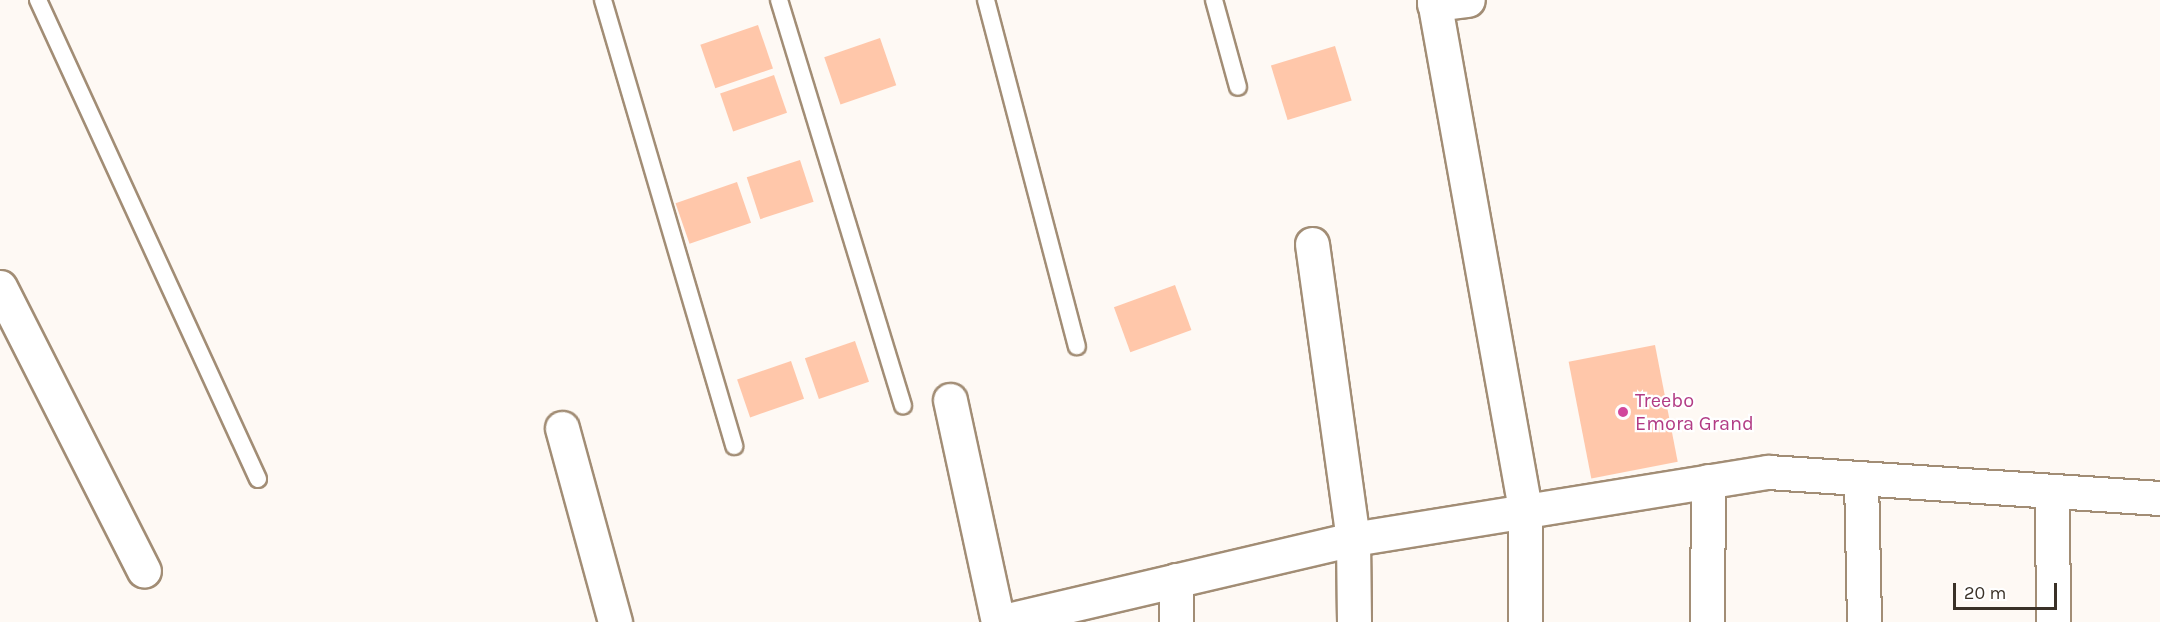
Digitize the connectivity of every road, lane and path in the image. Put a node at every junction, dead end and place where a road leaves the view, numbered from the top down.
1 (38, 0) edge
2 (603, 0) edge
3 (779, 0) edge
4 (986, 0) edge
5 (1214, 0) edge
6 (1468, 0) edge
7 (1434, 2) edge
8 (1238, 87) dead end
9 (1312, 244) dead end
10 (0, 287) edge
11 (1077, 346) dead end
12 (950, 400) dead end
13 (903, 405) dead end
14 (562, 428) dead end
15 (734, 446) dead end
16 (1861, 478) junction
17 (258, 479) dead end
18 (1708, 481) junction
19 (2052, 491) junction
20 (2160, 498) edge
21 (1525, 509) junction
22 (1353, 539) junction
23 (144, 571) dead end
24 (1176, 580) junction
25 (615, 622) edge
26 (998, 622) edge
27 (1176, 622) edge
28 (1354, 622) edge
29 (1525, 622) edge
30 (1707, 622) edge
31 (1864, 622) edge
32 (2053, 622) edge

1 - 17 lane
2 - 15 lane
3 - 13 lane
4 - 11 lane
5 - 8 lane
6 - 7 street
7 - 21 street
9 - 22 street
10 - 23 street
12 - 26 street
14 - 25 street
16 - 18 street
16 - 19 street
16 - 31 street
18 - 21 street
18 - 30 street
19 - 20 street
19 - 32 street
21 - 22 street
21 - 29 street
22 - 24 street
22 - 28 street
24 - 26 street
24 - 27 street

